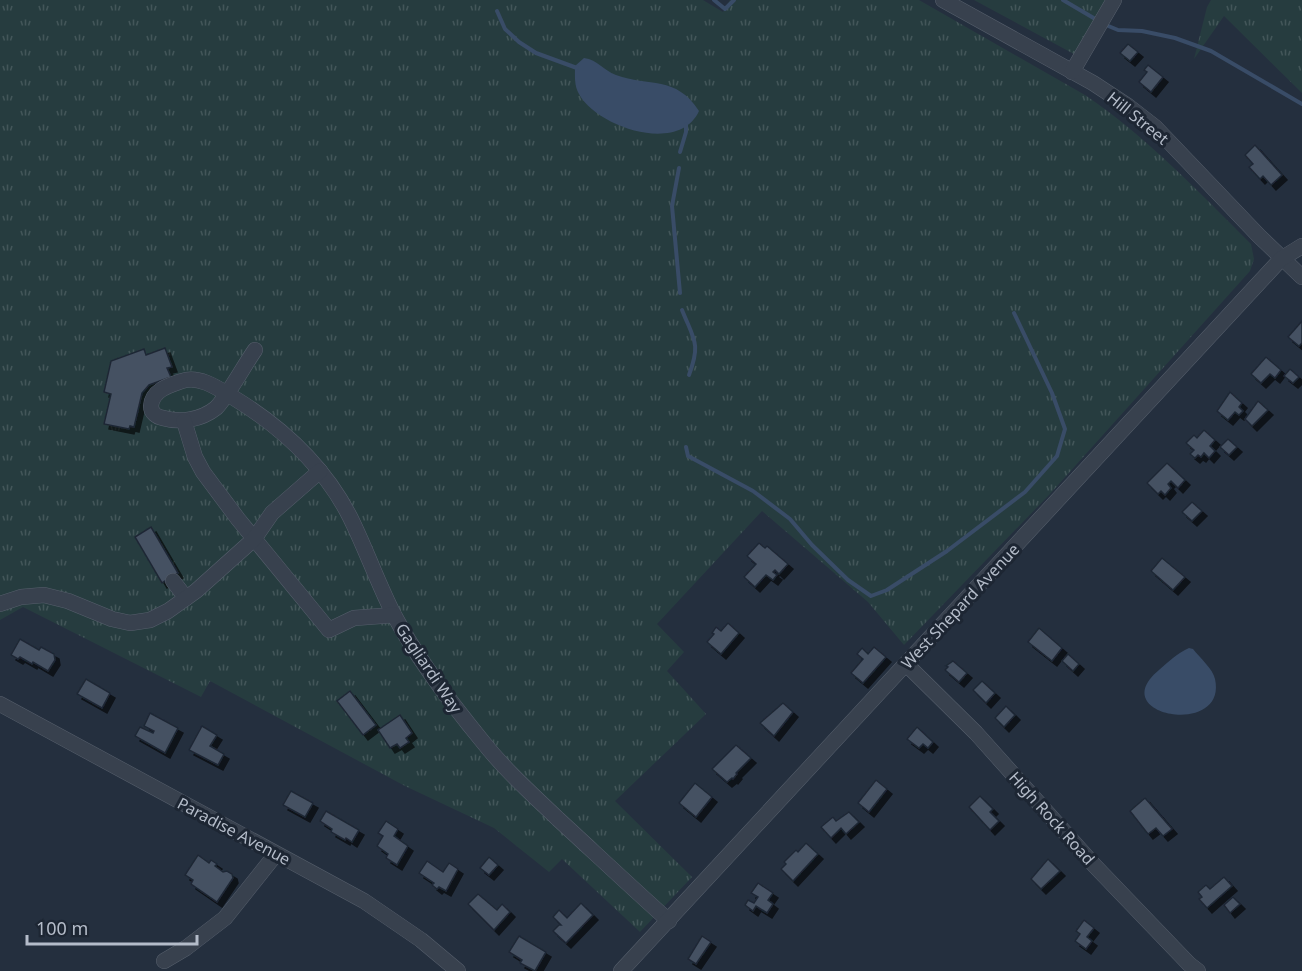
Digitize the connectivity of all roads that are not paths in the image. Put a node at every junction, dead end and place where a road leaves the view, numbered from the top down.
1 (943, 0) edge
2 (1114, 0) edge
3 (1072, 72) junction
4 (1302, 246) edge
5 (1281, 259) junction
6 (1302, 277) edge
7 (255, 350) dead end
8 (226, 393) junction
9 (184, 421) junction
10 (320, 471) junction
11 (254, 539) junction
12 (173, 581) dead end
13 (186, 598) junction
14 (0, 604) edge
15 (394, 615) junction
16 (906, 664) junction
17 (0, 704) edge
18 (276, 854) junction
19 (669, 921) junction
20 (164, 961) dead end
21 (1190, 969) edge
22 (458, 971) edge
23 (621, 971) edge

1 - 3 street, Hill Street
2 - 3 street
3 - 5 street, Hill Street
4 - 5 street, West Shepard Avenue
5 - 6 street, Hill Street
5 - 16 street, West Shepard Avenue
7 - 8 street
8 - 9 street
8 - 9 street, Gagliardi Way
8 - 10 street, Gagliardi Way
9 - 11 street
10 - 11 street
10 - 15 street, Gagliardi Way
11 - 13 street
11 - 15 street
12 - 13 street
13 - 14 street
15 - 19 street, Gagliardi Way
16 - 19 street, West Shepard Avenue
16 - 21 street, High Rock Road
17 - 18 street, Paradise Avenue
18 - 20 street
18 - 22 street, Paradise Avenue
19 - 23 street, West Shepard Avenue

